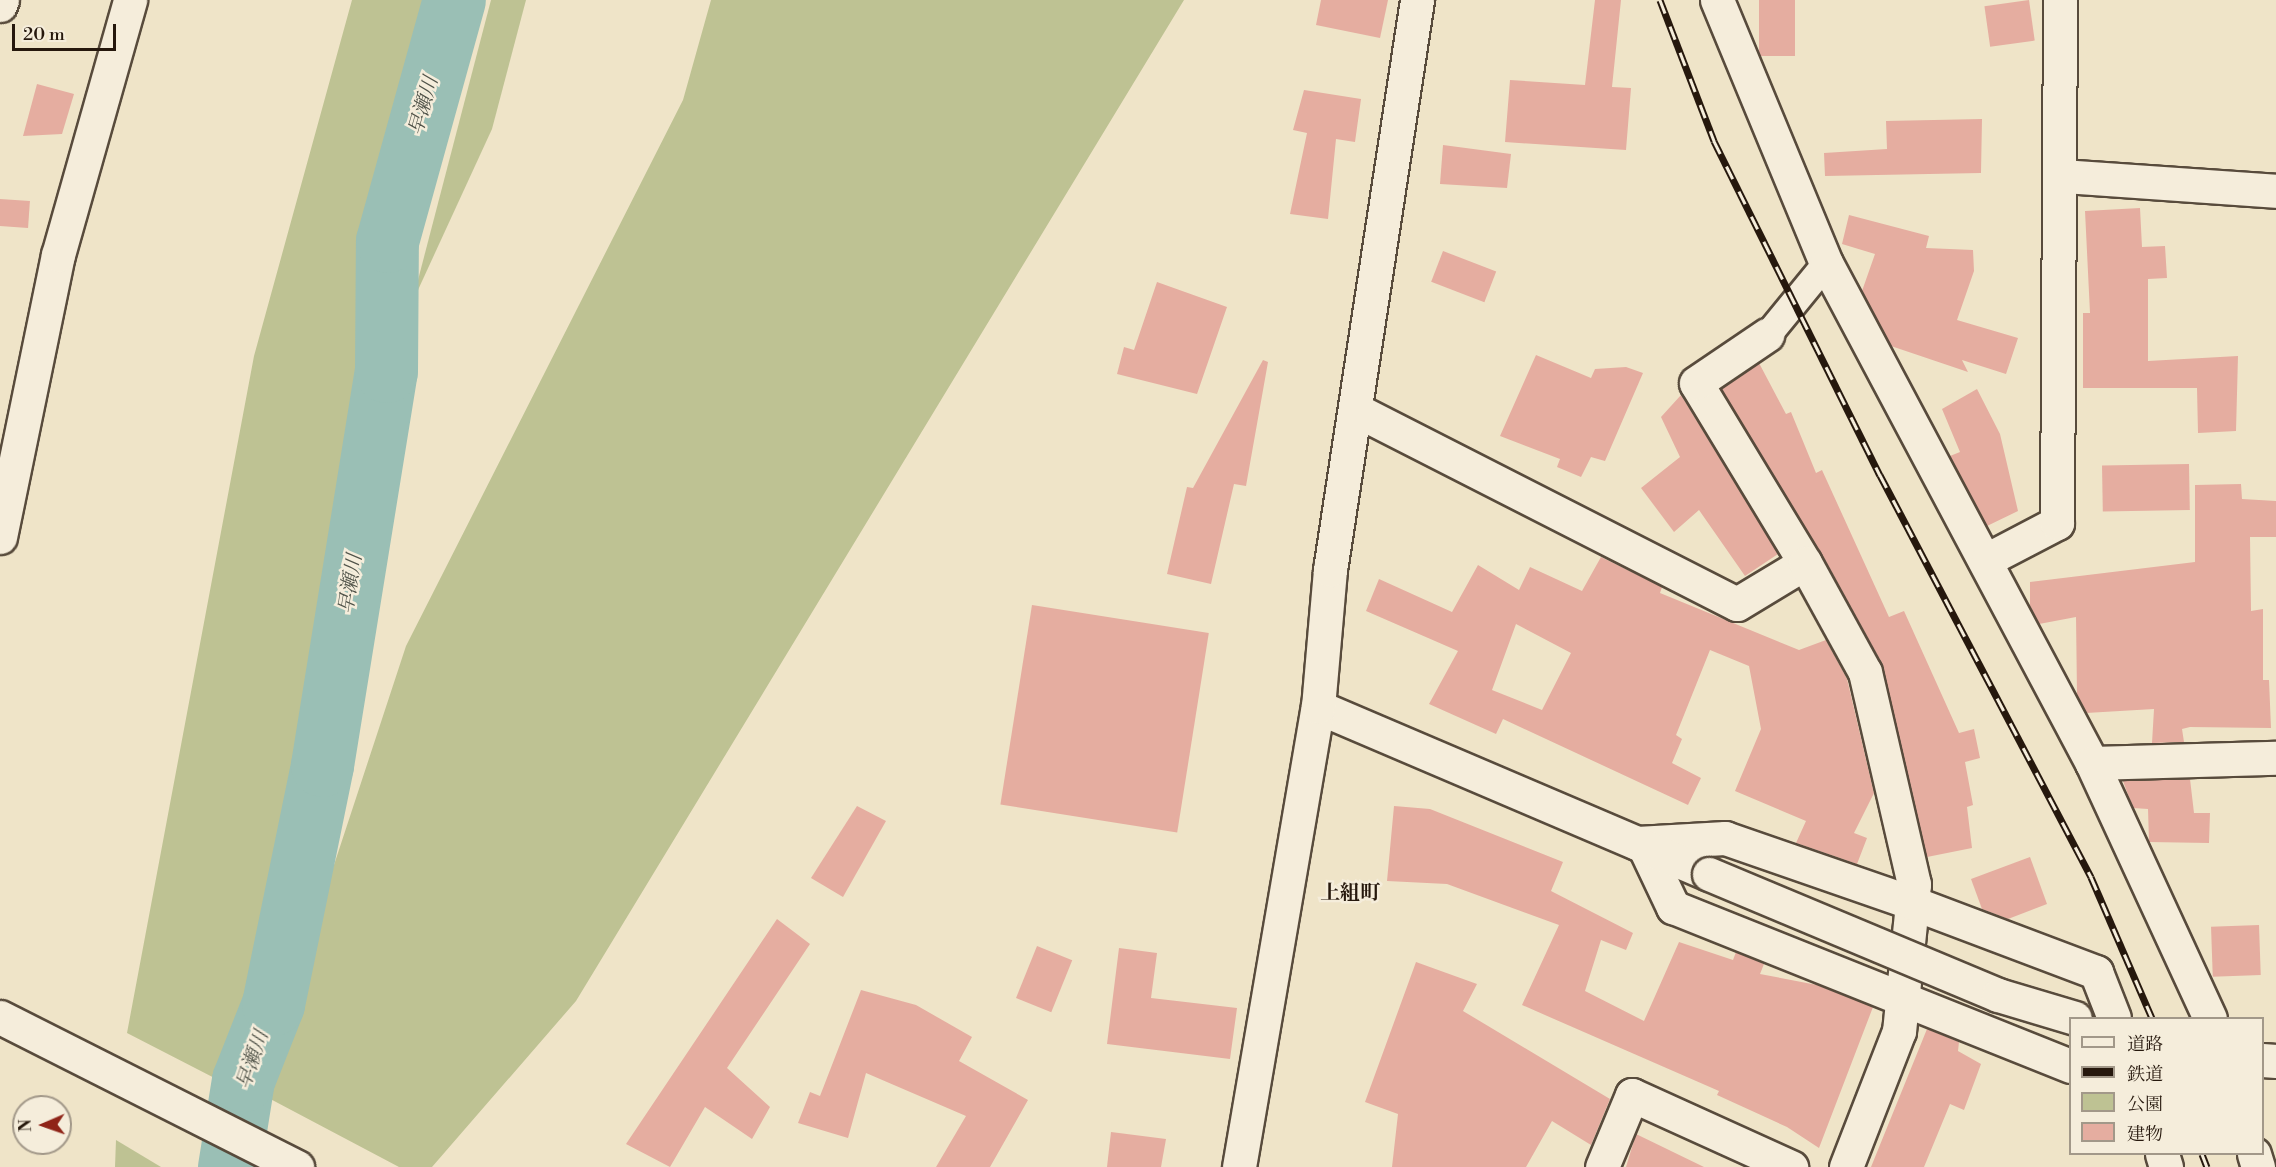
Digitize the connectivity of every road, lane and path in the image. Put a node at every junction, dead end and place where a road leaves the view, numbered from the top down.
1 (2, 0) edge
2 (130, 0) edge
3 (1417, 0) edge
4 (1717, 0) edge
5 (2061, 0) edge
6 (0, 5) edge
7 (2063, 176) junction
8 (2276, 191) edge
9 (1826, 263) junction
10 (1767, 335) joint
11 (1358, 411) junction
12 (0, 537) edge
13 (1988, 559) junction
14 (1805, 563) junction
15 (1318, 707) junction
16 (2276, 758) edge
17 (2092, 763) junction
18 (1641, 845) junction
19 (1913, 903) junction
20 (1903, 999) junction
21 (0, 1017) edge
22 (2072, 1017) edge
23 (2114, 1017) edge
24 (2210, 1017) edge
25 (2069, 1066) edge
26 (297, 1167) edge
27 (1239, 1167) edge
28 (1602, 1167) edge
29 (1791, 1167) edge
30 (1846, 1167) edge

1 - 6 street
2 - 12 street
3 - 11 street
4 - 9 street
5 - 7 street
7 - 8 street
7 - 13 street
9 - 10 street
9 - 13 street
10 - 14 street
11 - 14 street
11 - 15 street
13 - 17 street
14 - 19 street
15 - 18 street
15 - 27 street
16 - 17 street
17 - 24 street
18 - 19 street
18 - 20 street
18 - 22 street, bridge
19 - 20 street
19 - 23 street
20 - 25 street
20 - 30 street
21 - 26 street
28 - 29 street

